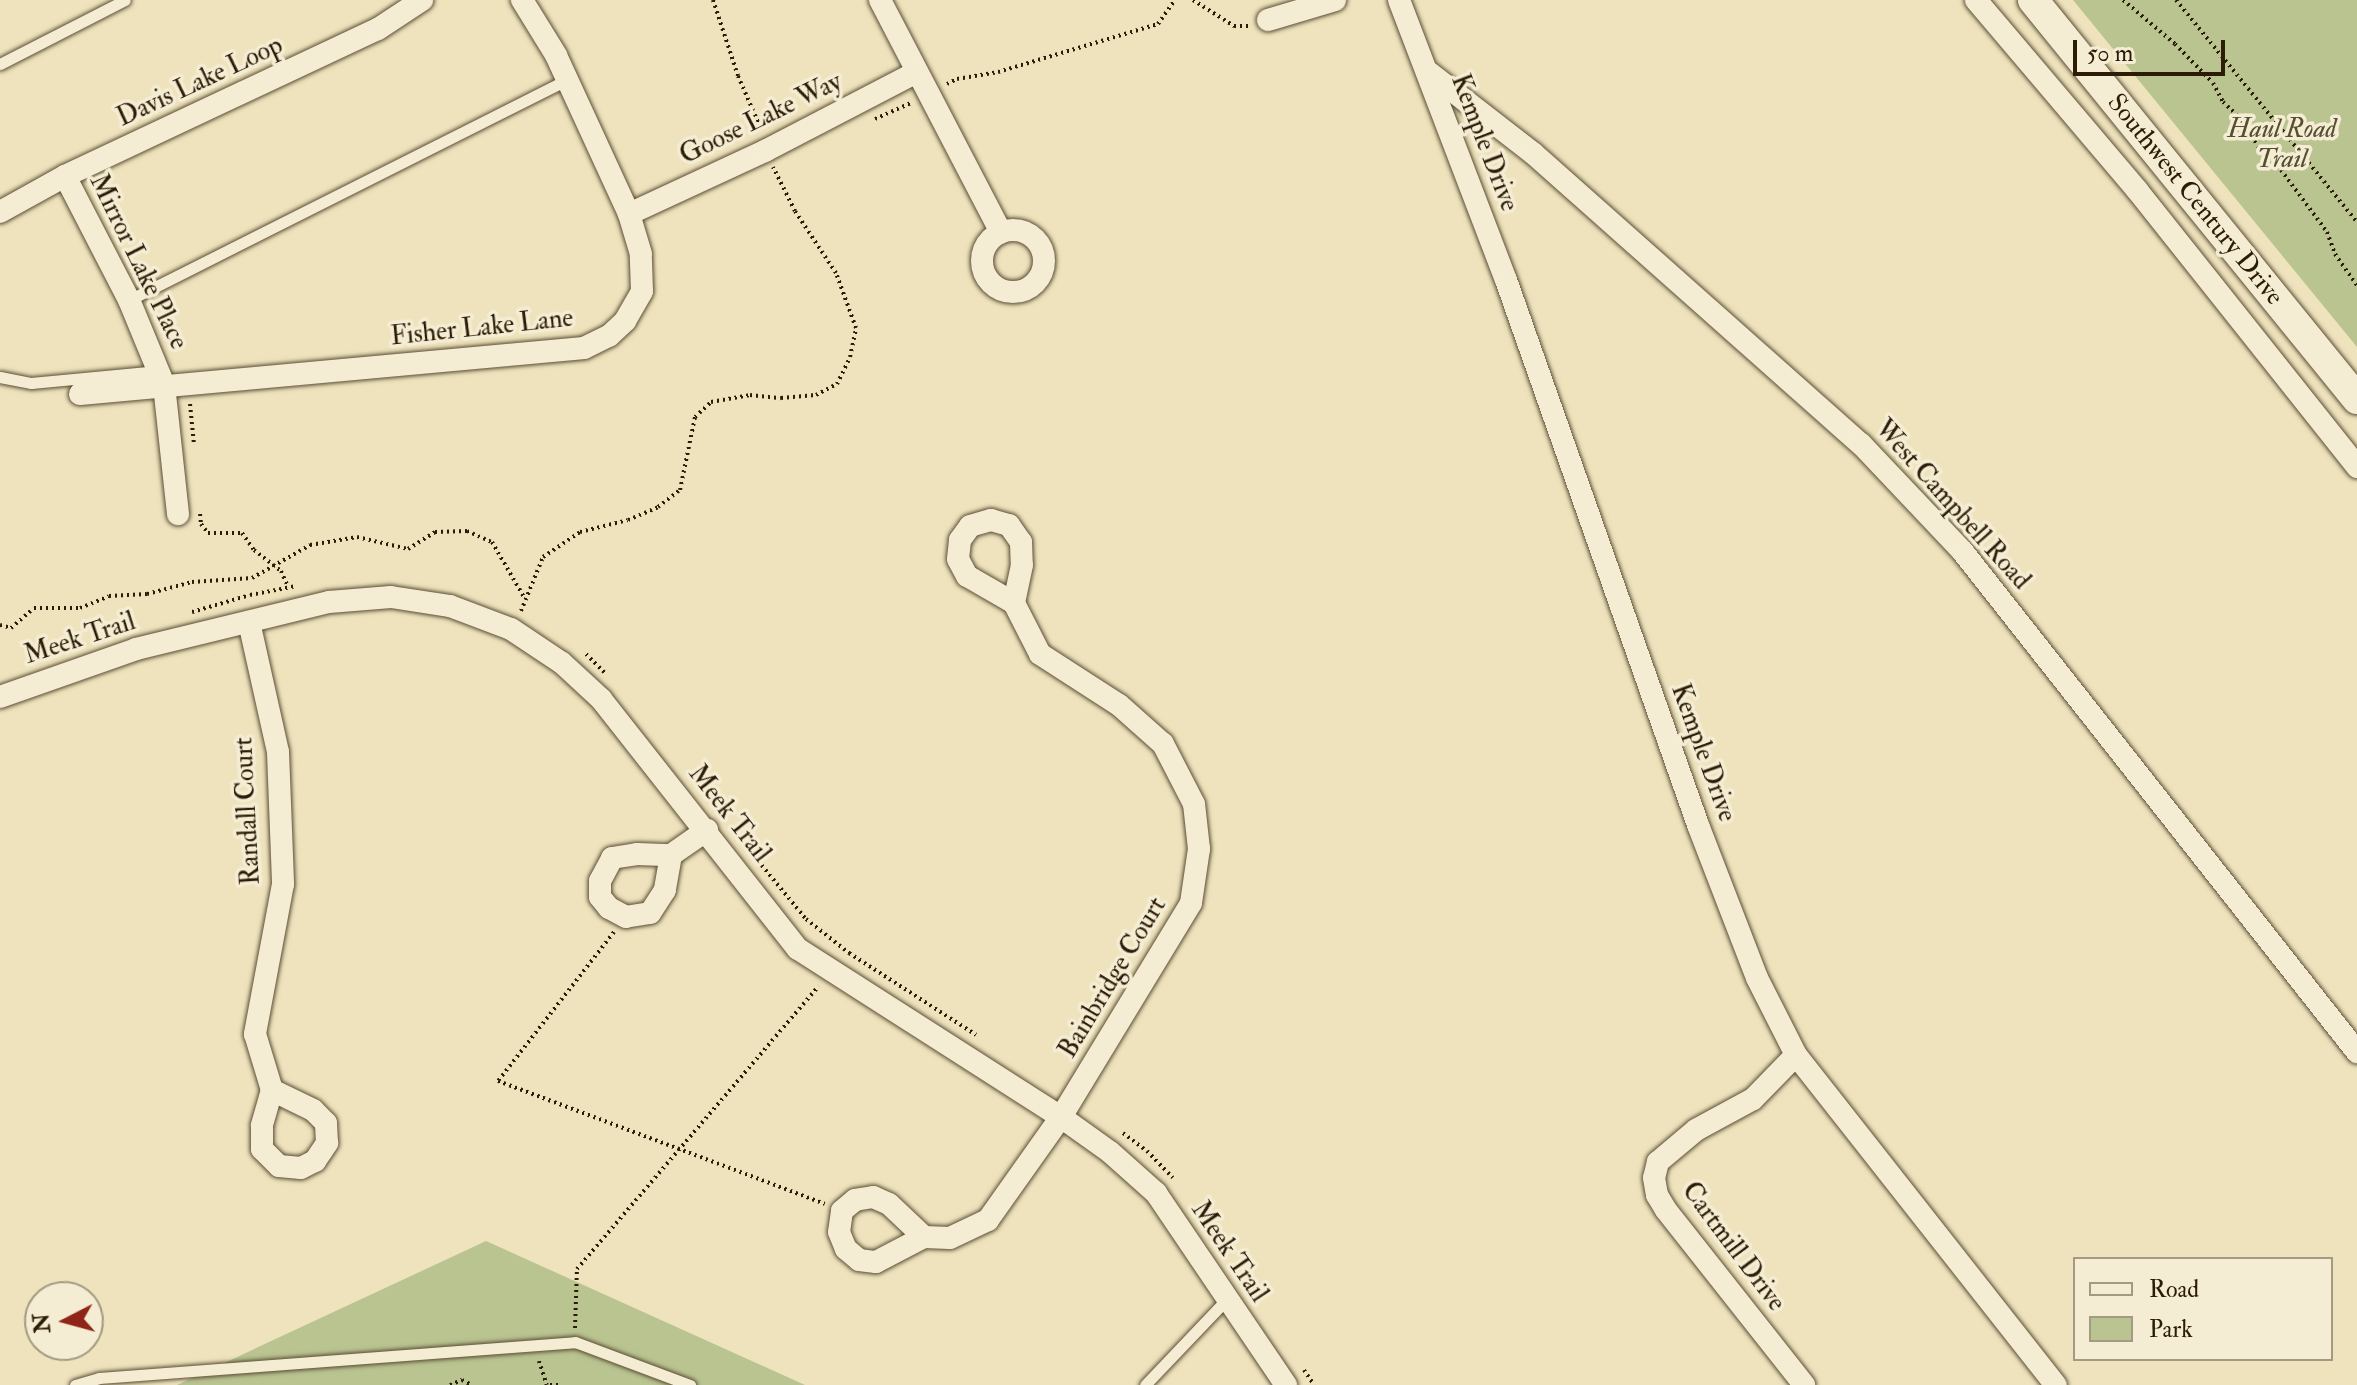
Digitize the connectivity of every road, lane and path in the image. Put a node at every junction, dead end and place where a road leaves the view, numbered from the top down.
1 (125, 0) edge
2 (422, 0) edge
3 (522, 0) edge
4 (713, 0) edge
5 (880, 0) edge
6 (1193, 0) edge
7 (1335, 0) edge
8 (1399, 0) edge
9 (1976, 0) edge
10 (2033, 0) edge
11 (2123, 0) edge
12 (2176, 0) edge
13 (1268, 20) joint
14 (0, 64) edge
15 (1426, 70) junction
16 (917, 72) junction
17 (566, 80) junction
18 (765, 151) junction
19 (65, 176) junction
20 (0, 212) edge
21 (629, 214) junction
22 (2357, 222) edge
23 (1001, 232) dead end
24 (2357, 286) edge
25 (129, 300) junction
26 (0, 377) edge
27 (161, 378) junction
28 (80, 394) dead end
29 (2357, 399) edge
30 (190, 404) dead end
31 (194, 449) dead end
32 (2357, 467) edge
33 (189, 512) joint
34 (275, 566) junction
35 (288, 588) dead end
36 (525, 599) junction
37 (1014, 603) dead end
38 (521, 611) dead end
39 (249, 622) junction
40 (0, 625) edge
41 (0, 697) edge
42 (707, 830) junction
43 (671, 855) junction
44 (626, 917) junction
45 (832, 971) junction
46 (2357, 1052) edge
47 (1796, 1055) junction
48 (272, 1090) dead end
49 (1061, 1117) junction
50 (682, 1148) junction
51 (842, 1211) junction
52 (924, 1237) junction
53 (1227, 1299) junction
54 (575, 1342) junction
55 (533, 1345) junction
56 (75, 1385) edge
57 (450, 1385) edge
58 (472, 1385) edge
59 (548, 1385) edge
60 (560, 1385) edge
61 (690, 1385) edge
62 (1145, 1385) edge
63 (1286, 1385) edge
64 (1804, 1385) edge
65 (2056, 1385) edge

1 - 14 lane
2 - 19 street, Davis Lake Loop
3 - 17 street, Fisher Lake Lane
4 - 18 path
5 - 16 street
6 - 13 path
7 - 13 street
8 - 15 street, Kemple Drive
9 - 32 street
10 - 29 main road, Southwest Century Drive
11 - 24 path
12 - 22 path
15 - 46 street, West Campbell Road
15 - 47 street, Kemple Drive
16 - 18 street, Goose Lake Way
16 - 23 street
17 - 21 street, Fisher Lake Lane
17 - 25 lane
18 - 21 street, Goose Lake Way
18 - 36 path
19 - 20 street, Davis Lake Loop
19 - 25 street, Mirror Lake Place
21 - 27 street, Fisher Lake Lane
25 - 27 street, Mirror Lake Place
26 - 27 lane, Fisher Lake Lane
27 - 28 street, Fisher Lake Lane
27 - 33 street, Mirror Lake Place
30 - 31 path
33 - 34 path
34 - 35 path
34 - 36 path
34 - 40 path
36 - 38 path
37 - 49 street, Bainbridge Court
39 - 41 street, Meek Trail
39 - 42 street, Meek Trail
39 - 48 street, Randall Court
42 - 43 street
42 - 45 street, Meek Trail
43 - 44 street
43 - 44 street
44 - 50 path
45 - 49 street, Meek Trail
45 - 50 path
47 - 64 street, Cartmill Drive
47 - 65 street, Kemple Drive
49 - 52 street, Bainbridge Court
49 - 53 street, Meek Trail
50 - 51 path
50 - 54 path
51 - 52 street
51 - 52 street
53 - 62 lane
53 - 63 street, Meek Trail
54 - 55 lane
54 - 61 lane
55 - 56 lane
55 - 59 path
57 - 58 path
59 - 60 path

